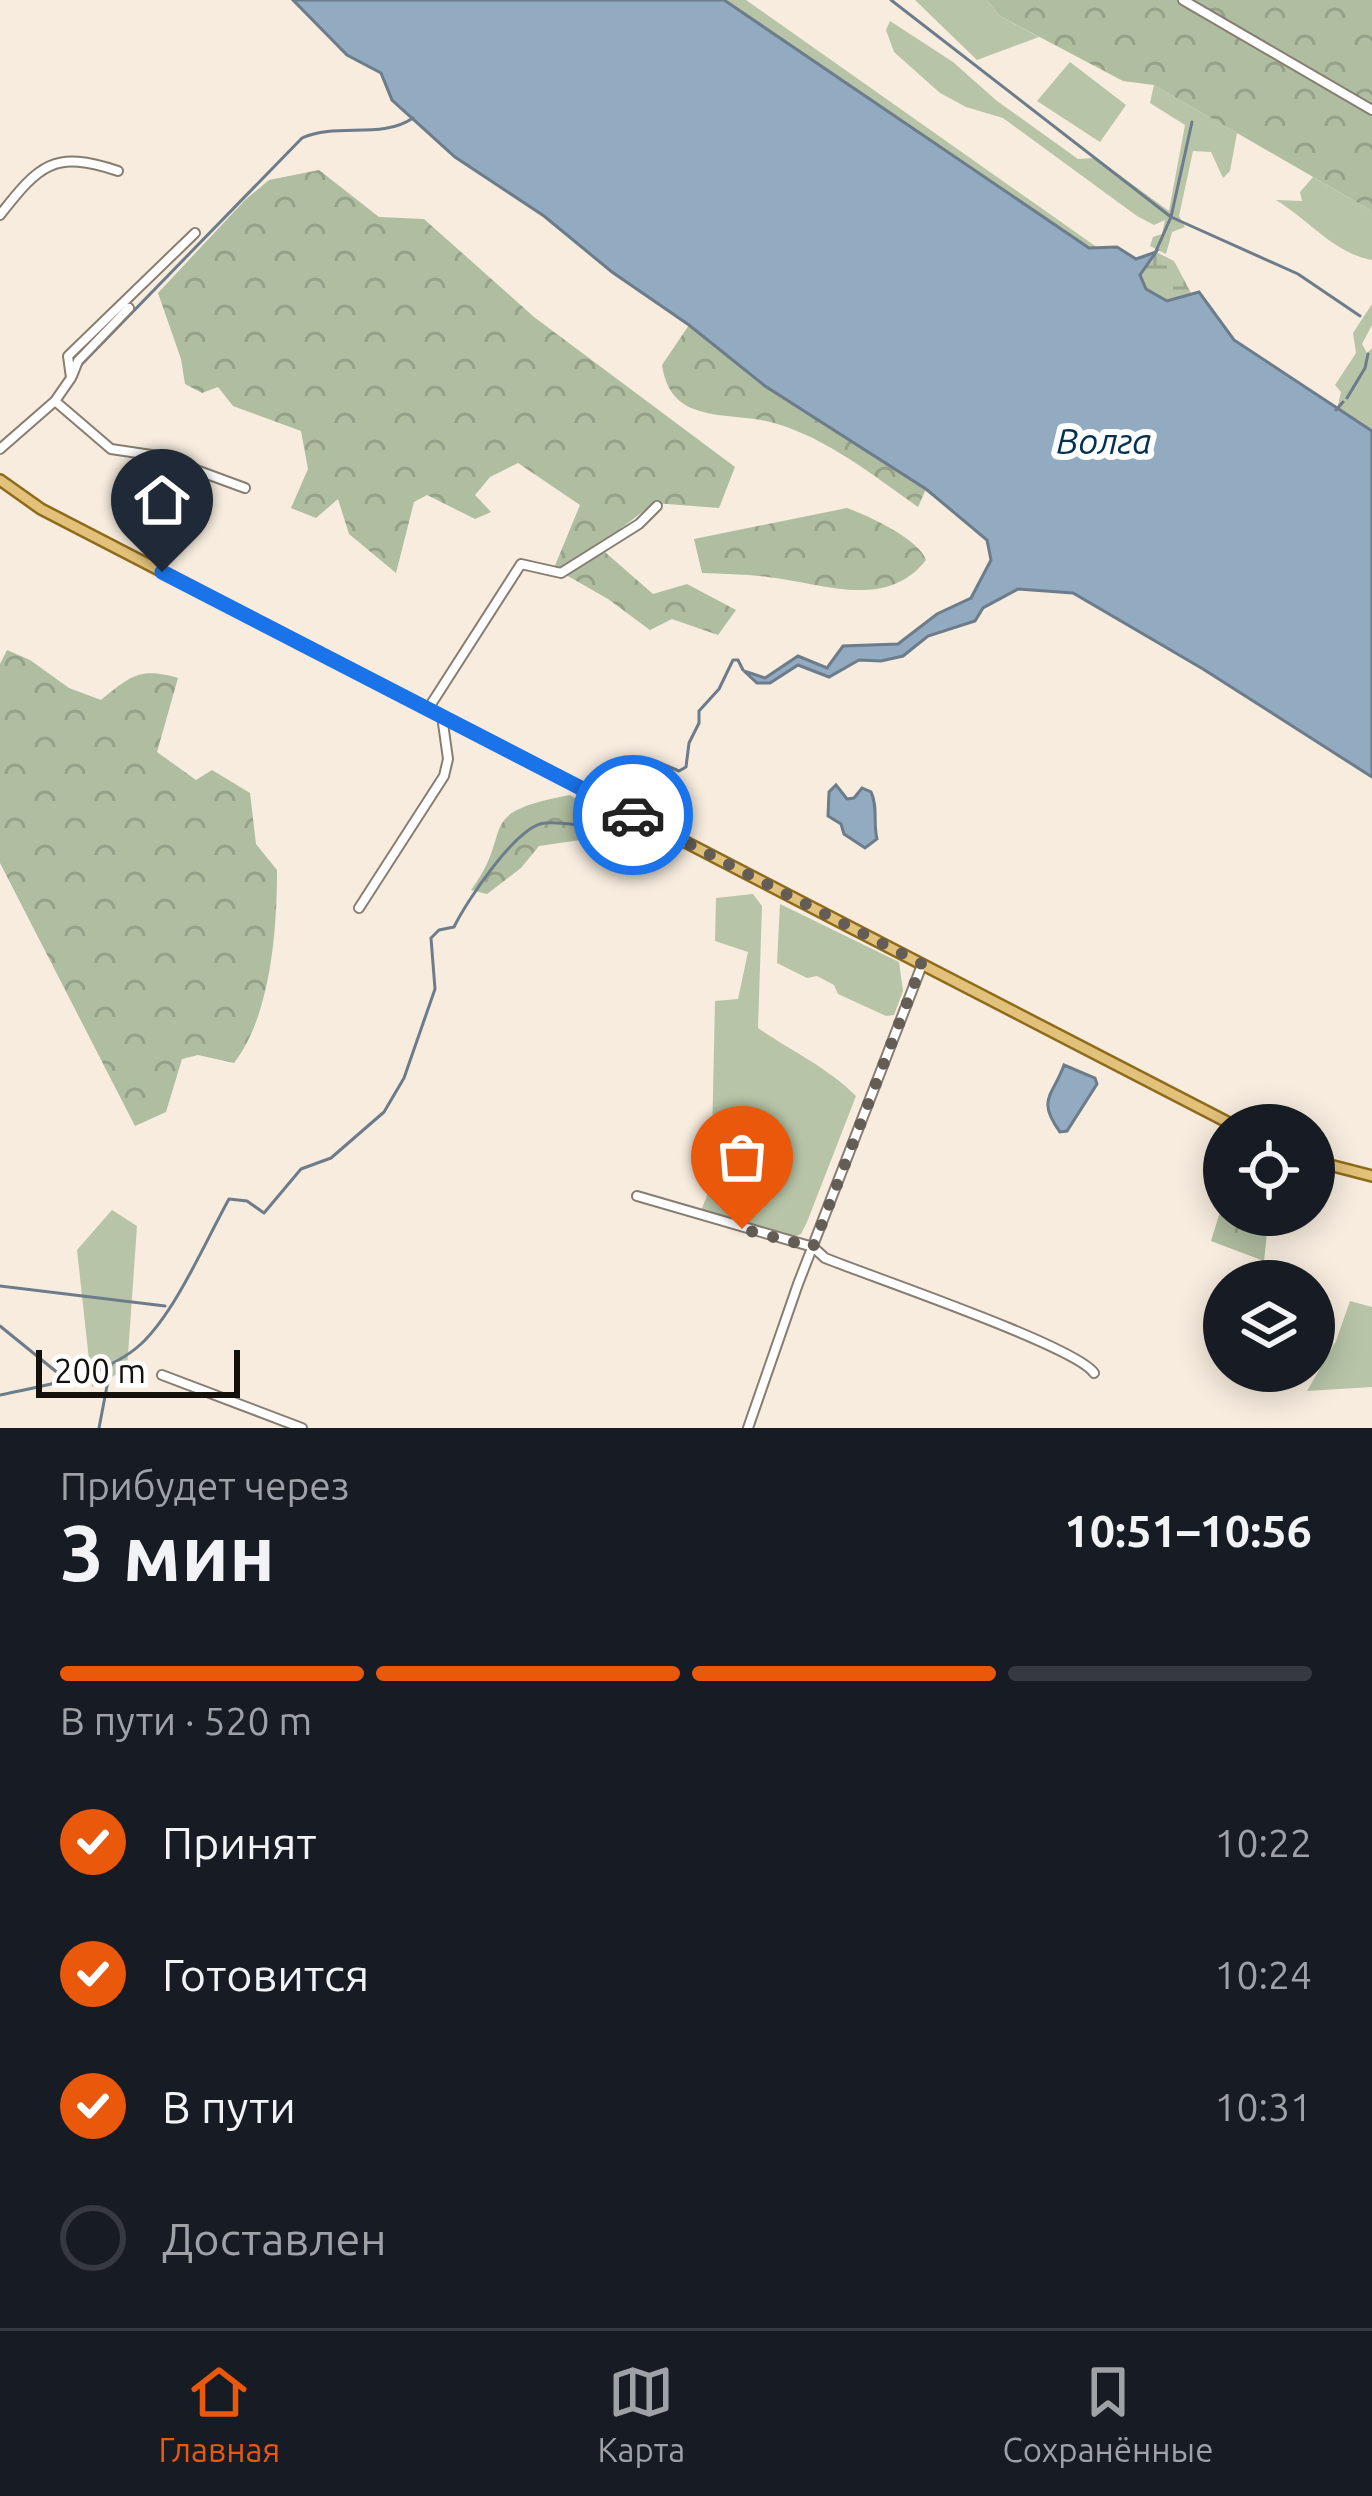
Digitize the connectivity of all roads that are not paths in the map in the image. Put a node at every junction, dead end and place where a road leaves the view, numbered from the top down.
1 (1184, 0) edge
2 (1372, 110) edge
3 (118, 172) dead end
4 (0, 214) edge
5 (195, 233) dead end
6 (129, 308) dead end
7 (71, 377) junction
8 (56, 401) junction
9 (0, 448) edge
10 (0, 480) edge
11 (245, 488) dead end
12 (657, 506) dead end
13 (428, 709) junction
14 (442, 716) junction
15 (359, 908) dead end
16 (922, 964) junction
17 (1203, 1109) edge
18 (1335, 1166) edge
19 (1372, 1176) edge
20 (637, 1196) dead end
21 (813, 1247) junction
22 (1094, 1372) dead end
23 (162, 1375) dead end
24 (302, 1428) edge
25 (748, 1428) edge

1 - 2 street
3 - 4 street
5 - 7 street
6 - 7 street
7 - 8 street
8 - 9 street
8 - 11 street
10 - 13 main road
12 - 13 street
13 - 14 main road
14 - 15 street
14 - 16 main road
16 - 17 main road
16 - 21 street
18 - 19 main road
20 - 21 street
21 - 22 street
21 - 25 street
23 - 24 street

